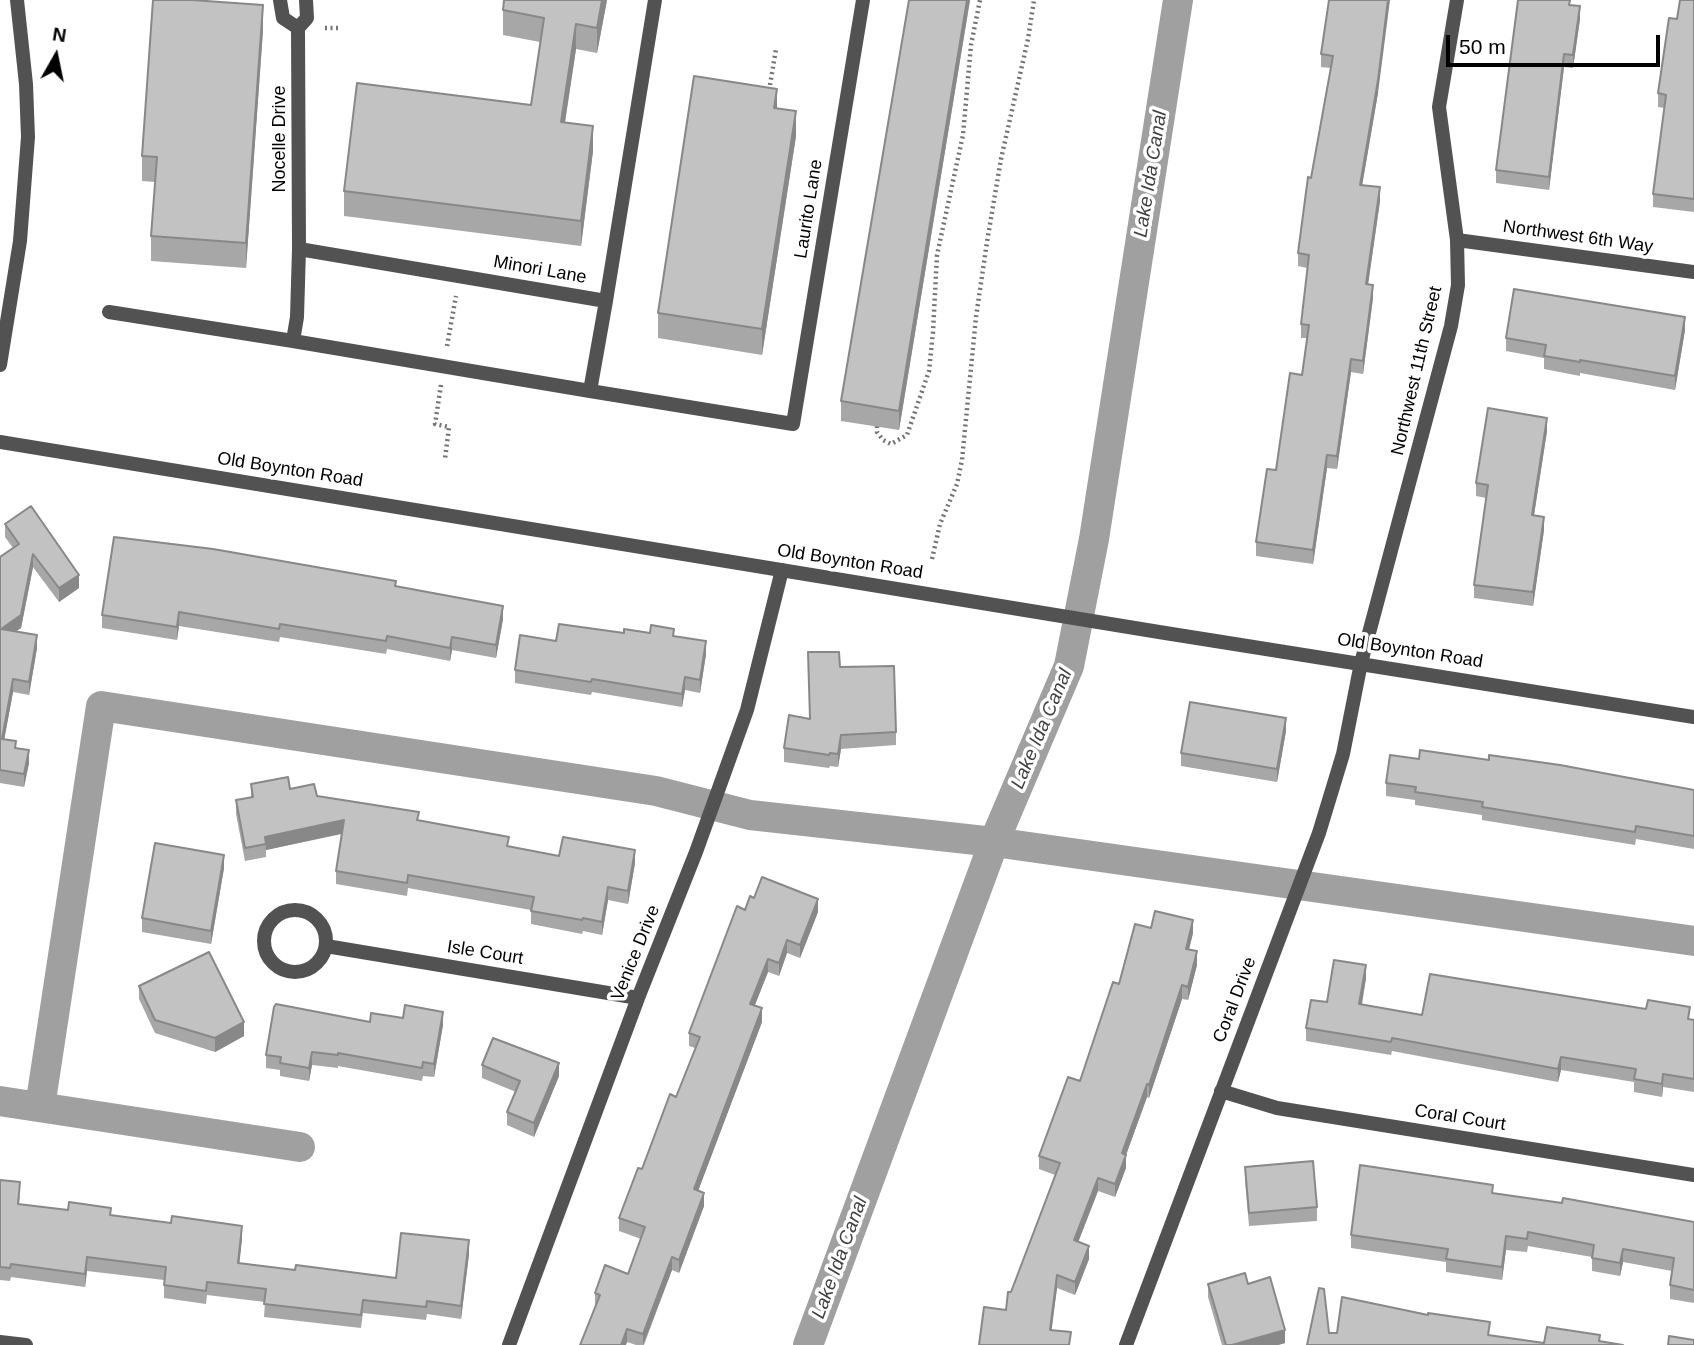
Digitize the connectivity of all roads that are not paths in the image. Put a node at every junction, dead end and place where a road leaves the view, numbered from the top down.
1 (17, 0) edge
2 (280, 0) edge
3 (306, 0) edge
4 (655, 0) edge
5 (863, 0) edge
6 (1457, 0) edge
7 (298, 28) junction
8 (1457, 240) junction
9 (299, 250) junction
10 (1694, 272) edge
11 (606, 301) junction
12 (109, 312) dead end
13 (293, 341) junction
14 (0, 365) edge
15 (590, 391) junction
16 (0, 442) edge
17 (782, 570) junction
18 (1362, 663) junction
19 (1694, 717) edge
20 (326, 946) junction
21 (638, 998) junction
22 (1221, 1091) junction
23 (1694, 1175) edge
24 (2, 1343) edge
25 (26, 1345) edge
26 (509, 1345) edge
27 (1126, 1345) edge

1 - 14 street
2 - 7 street
3 - 7 street, Nocelle Drive
4 - 11 street
5 - 15 street, Laurito Lane
6 - 8 street, Northwest 11th Street
7 - 9 street, Nocelle Drive
8 - 10 street, Northwest 6th Way
8 - 18 street, Northwest 11th Street
9 - 11 street, Minori Lane
9 - 13 street, Nocelle Drive
11 - 15 street, Minori Lane
12 - 13 street
13 - 15 street
16 - 17 street, Old Boynton Road
17 - 18 street, Old Boynton Road
17 - 21 street, Venice Drive
18 - 19 street, Old Boynton Road
18 - 22 street, Coral Drive
20 - 20 street
20 - 21 street, Isle Court
21 - 26 street, Venice Drive
22 - 23 street, Coral Court
22 - 27 street, Coral Drive
24 - 25 street

